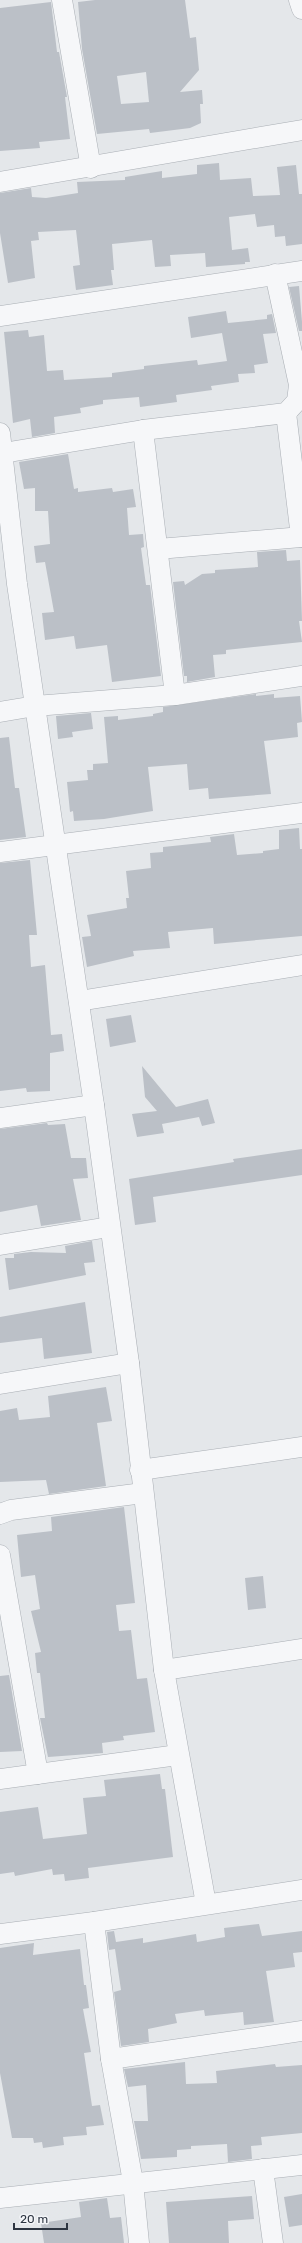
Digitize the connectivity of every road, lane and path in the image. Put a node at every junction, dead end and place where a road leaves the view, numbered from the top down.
1 (62, 0) edge
2 (299, 0) edge
3 (302, 9) edge
4 (302, 130) edge
5 (91, 168) junction
6 (0, 182) edge
7 (302, 271) edge
8 (275, 274) junction
9 (0, 316) edge
10 (286, 412) junction
11 (143, 430) junction
12 (2, 443) edge
13 (301, 537) edge
14 (158, 549) junction
15 (8, 585) edge
16 (302, 676) edge
17 (175, 695) junction
18 (35, 706) junction
19 (0, 712) edge
20 (302, 812) edge
21 (54, 845) junction
22 (0, 852) edge
23 (302, 965) edge
24 (79, 1001) junction
25 (94, 1105) junction
26 (0, 1118) edge
27 (109, 1227) junction
28 (0, 1245) edge
29 (129, 1363) junction
30 (0, 1384) edge
31 (302, 1447) edge
32 (140, 1470) junction
33 (143, 1493) junction
34 (0, 1514) edge
35 (0, 1554) edge
36 (8, 1642) edge
37 (302, 1649) edge
38 (164, 1670) junction
39 (178, 1755) junction
40 (38, 1774) junction
41 (0, 1779) edge
42 (302, 1890) edge
43 (206, 1904) junction
44 (94, 1922) junction
45 (0, 1934) edge
46 (302, 2031) edge
47 (111, 2059) junction
48 (302, 2165) edge
49 (262, 2169) junction
50 (133, 2182) junction
51 (0, 2198) edge
52 (138, 2243) edge
53 (273, 2243) edge

1 - 5 street
2 - 3 street
4 - 5 street
5 - 6 street
7 - 8 street
8 - 9 street
8 - 10 street
10 - 11 street
10 - 13 street
11 - 12 street
11 - 14 street
12 - 15 street
13 - 14 street
14 - 17 street
15 - 18 street
16 - 17 street
17 - 18 street
18 - 19 street
18 - 21 street
20 - 21 street
21 - 22 street
21 - 24 street
23 - 24 street
24 - 25 street
25 - 26 street
25 - 27 street
27 - 28 street
27 - 29 street
29 - 30 street
29 - 32 street
31 - 32 street
32 - 33 street
33 - 34 street
33 - 38 street
35 - 36 street
36 - 40 street
37 - 38 street
38 - 39 street
39 - 40 street
39 - 43 street
40 - 41 street
42 - 43 street
43 - 44 street
44 - 45 street
44 - 47 street
46 - 47 street
47 - 50 street
48 - 49 street
49 - 50 street
49 - 53 street
50 - 51 street
50 - 52 street

